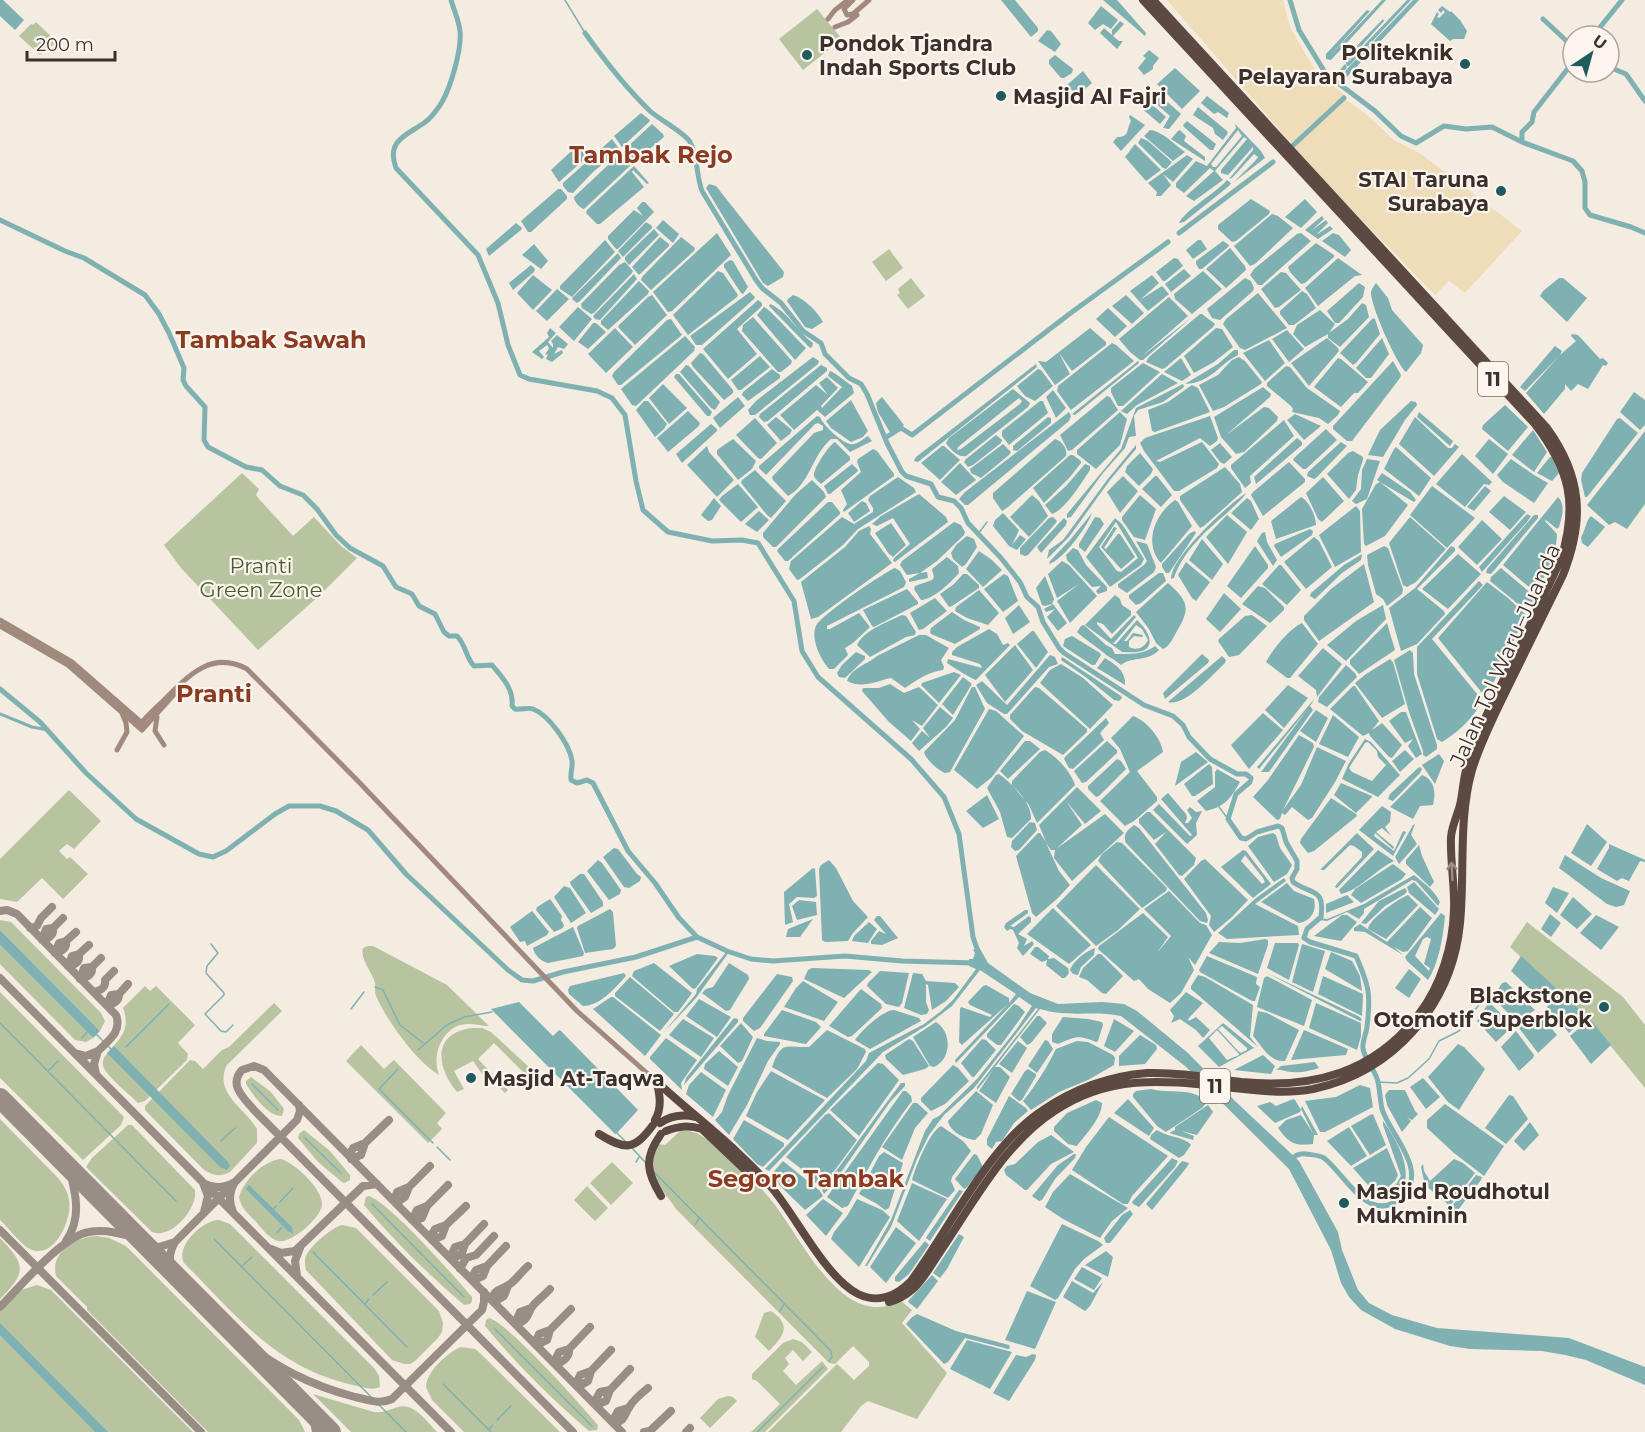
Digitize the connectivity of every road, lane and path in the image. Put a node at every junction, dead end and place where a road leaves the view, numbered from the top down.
1 (848, 0) edge
2 (853, 0) edge
3 (870, 0) edge
4 (1136, 0) edge
5 (1143, 0) edge
6 (1153, 0) edge
7 (1160, 0) edge
8 (828, 18) dead end
9 (835, 27) dead end
10 (1192, 54) junction
11 (1245, 100) junction
12 (0, 620) edge
13 (0, 626) edge
14 (184, 681) junction
15 (120, 708) junction
16 (159, 713) junction
17 (142, 726) junction
18 (164, 745) dead end
19 (117, 750) dead end
20 (657, 1082) junction
21 (693, 1116) junction
22 (658, 1127) junction
23 (702, 1129) junction
24 (599, 1134) dead end
25 (661, 1196) dead end
26 (898, 1295) junction

1 - 8 main road
2 - 3 main road
3 - 9 main road
4 - 10 highway
5 - 10 highway, Jalan Tol Waru–Juanda / 11
6 - 11 highway, Jalan Tol Waru–Juanda / 11
7 - 11 highway
26 -> 10 highway, Jalan Tol Waru–Juanda / 11
11 - 26 highway, Jalan Tol Waru–Juanda / 11
12 - 17 main road
13 - 15 main road
14 - 16 main road
14 - 17 main road
14 - 20 main road
15 - 17 main road
15 - 19 main road
16 - 17 main road
16 - 18 main road
20 - 21 highway
20 - 22 highway
21 - 22 highway
21 - 23 highway
21 - 26 highway
22 - 23 highway
22 - 24 highway
22 - 25 highway
23 - 26 highway

